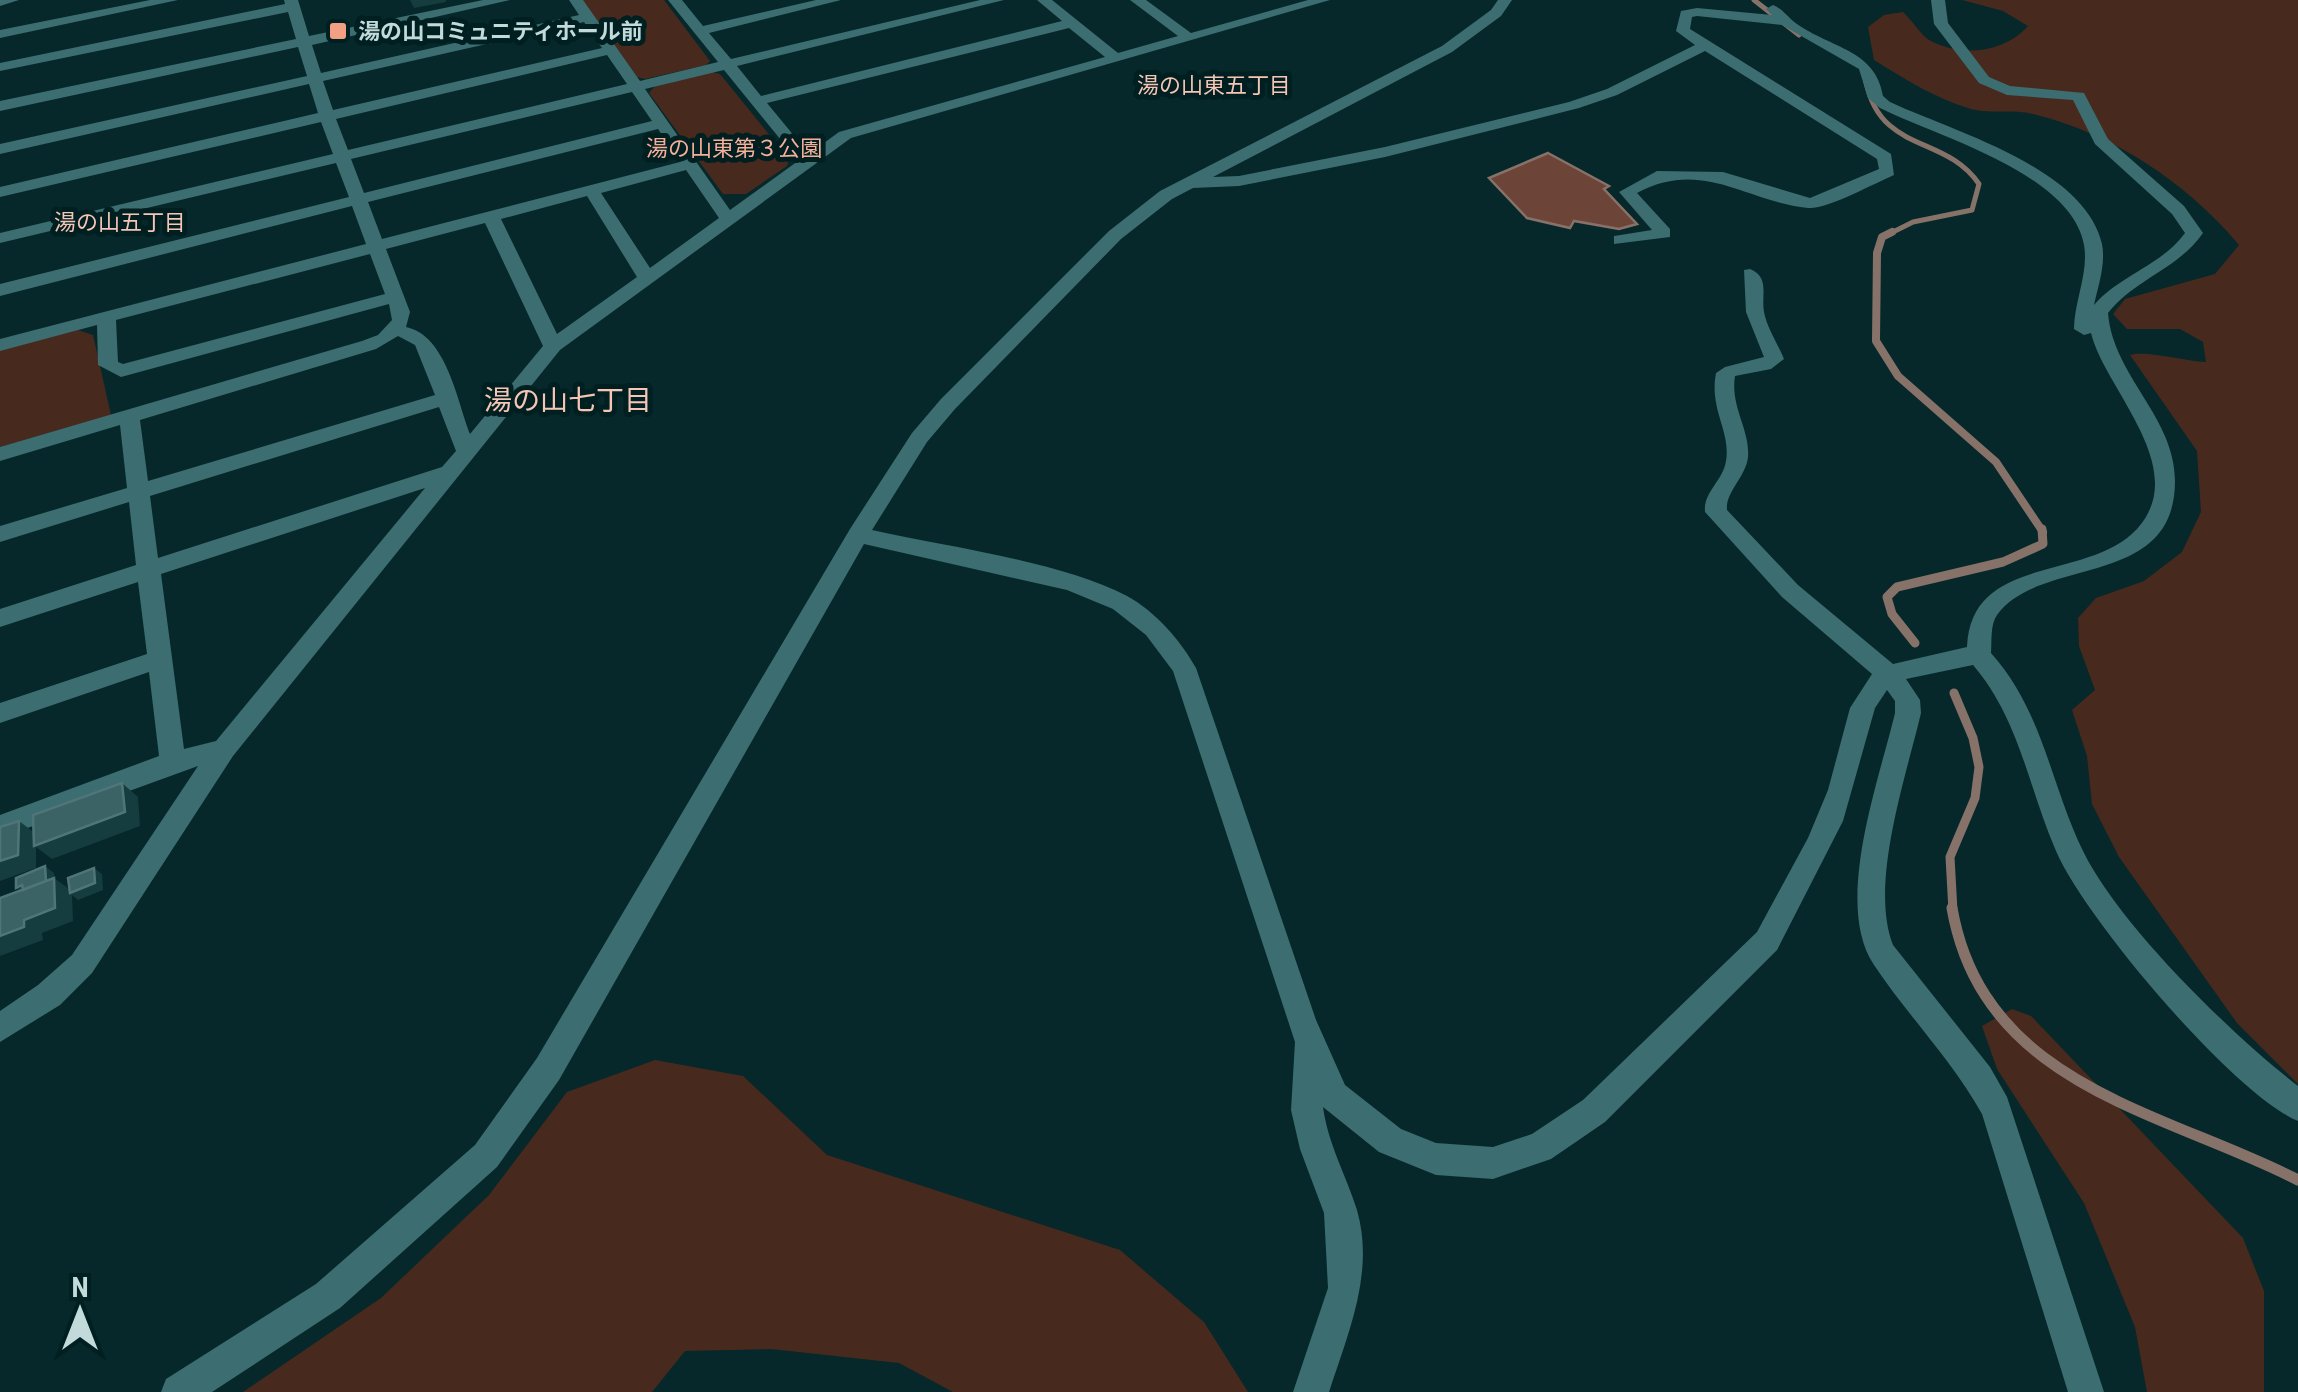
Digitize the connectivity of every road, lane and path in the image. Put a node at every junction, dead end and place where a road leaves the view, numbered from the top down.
1 (12, 0) edge
2 (171, 0) edge
3 (504, 0) edge
4 (576, 0) edge
5 (676, 0) edge
6 (834, 0) edge
7 (997, 0) edge
8 (1044, 0) edge
9 (1162, 0) edge
10 (1323, 0) edge
11 (1506, 0) edge
12 (1742, 0) edge
13 (1938, 0) edge
14 (0, 2) edge
15 (1140, 2) edge
16 (292, 4) edge
17 (1762, 8) edge
18 (589, 18) junction
19 (1072, 23) junction
20 (699, 31) junction
21 (0, 34) edge
22 (1188, 37) junction
23 (304, 42) junction
24 (1704, 46) junction
25 (612, 50) junction
26 (1115, 58) junction
27 (726, 65) junction
28 (0, 67) edge
29 (315, 80) junction
30 (636, 85) junction
31 (758, 101) junction
32 (0, 106) edge
33 (327, 117) junction
34 (662, 124) junction
35 (0, 148) edge
36 (344, 157) junction
37 (807, 162) junction
38 (691, 164) junction
39 (1185, 184) junction
40 (591, 190) junction
41 (0, 192) edge
42 (358, 199) junction
43 (491, 217) junction
44 (730, 220) junction
45 (0, 238) edge
46 (1620, 240) dead end
47 (376, 247) junction
48 (1750, 274) dead end
49 (648, 279) junction
50 (0, 290) edge
51 (396, 298) junction
52 (106, 315) junction
53 (395, 330) junction
54 (2100, 344) junction
55 (0, 345) edge
56 (553, 346) junction
57 (443, 400) junction
58 (129, 418) junction
59 (466, 450) junction
60 (0, 454) edge
61 (451, 472) junction
62 (138, 492) junction
63 (0, 534) edge
64 (858, 535) junction
65 (147, 571) junction
66 (0, 618) edge
67 (1979, 655) junction
68 (162, 658) junction
69 (1891, 676) junction
70 (0, 713) edge
71 (224, 750) junction
72 (173, 762) junction
73 (0, 827) edge
74 (0, 1028) edge
75 (1308, 1036) junction
76 (2298, 1105) edge
77 (179, 1392) edge
78 (1311, 1392) edge
79 (2086, 1392) edge

1 - 14 street
2 - 21 street
3 - 23 street
4 - 18 street
5 - 20 street
6 - 20 street
7 - 27 street
8 - 19 street
9 - 15 street
10 - 22 street
11 - 39 street
12 - 17 street
13 - 54 street
15 - 22 street
16 - 23 street
16 - 28 street
17 - 24 street
17 - 54 street
18 - 25 street
18 - 29 street
19 - 26 street
19 - 31 street
20 - 27 street
22 - 26 street
23 - 29 street
23 - 32 street
24 - 39 street
24 - 46 street
25 - 30 street
25 - 33 street
26 - 37 street
27 - 30 street
27 - 31 street
29 - 33 street
29 - 35 street
30 - 34 street
30 - 36 street
31 - 37 street
33 - 36 street
33 - 41 street
34 - 38 street
34 - 42 street
36 - 42 street
36 - 45 street
37 - 44 street
38 - 40 street
38 - 44 street
39 - 64 street
40 - 43 street
40 - 49 street
42 - 47 street
42 - 50 street
43 - 47 street
43 - 56 street
44 - 49 street
47 - 51 street
47 - 52 street
48 - 69 street
49 - 56 street
51 - 52 street
51 - 53 street
52 - 55 street
53 - 57 street
53 - 58 street
54 - 67 street
56 - 59 street
57 - 59 street
57 - 62 street
58 - 60 street
58 - 62 street
59 - 61 street
61 - 65 street
61 - 71 street
62 - 63 street
62 - 65 street
64 - 75 street
64 - 77 street
65 - 66 street
65 - 68 street
67 - 69 street
67 - 76 street
68 - 70 street
68 - 72 street
69 - 75 street
69 - 79 street
71 - 72 street
71 - 74 street
72 - 73 street
75 - 78 street

